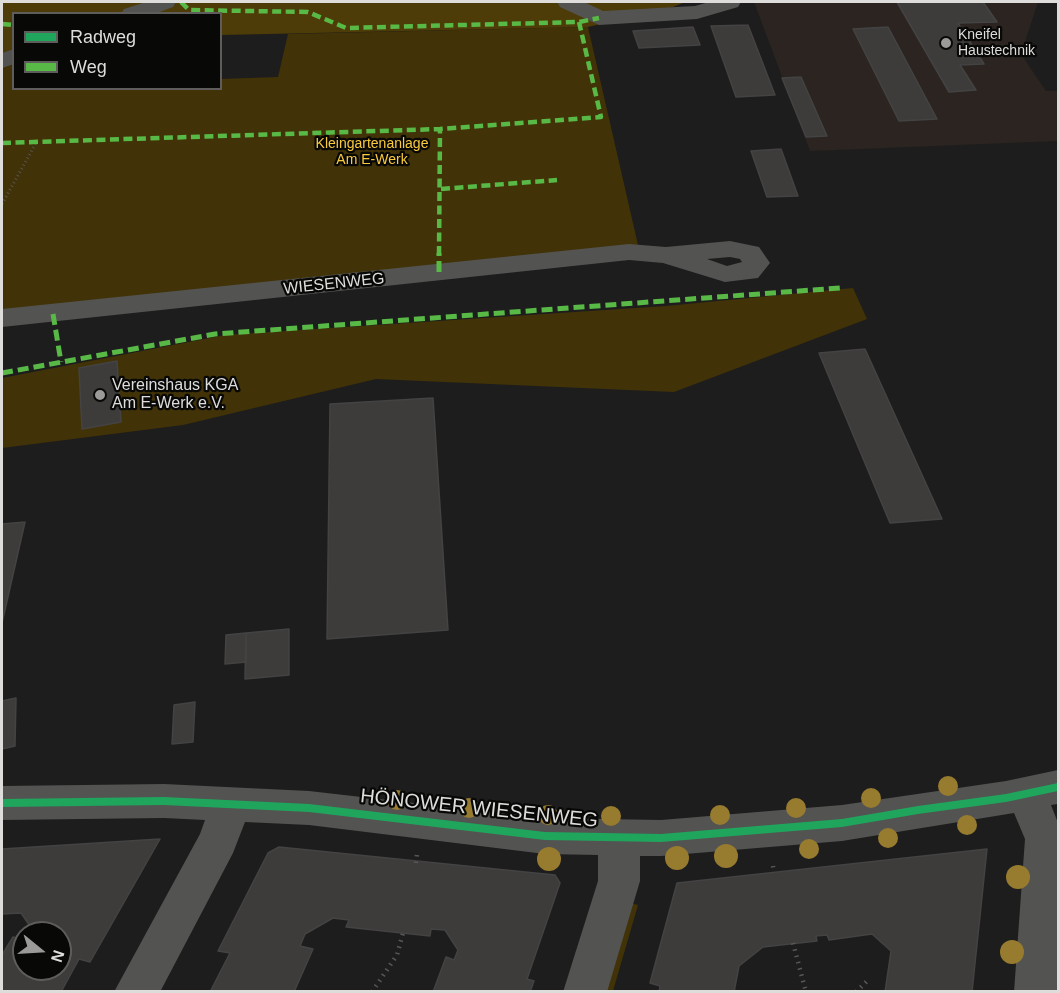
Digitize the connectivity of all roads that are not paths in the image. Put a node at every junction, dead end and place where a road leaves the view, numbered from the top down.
1 (165, 2) edge
2 (568, 2) edge
3 (730, 2) edge
4 (138, 12) edge
5 (666, 255) dead end
6 (2, 318) edge
7 (1042, 791) edge
8 (2, 803) edge
9 (231, 804) junction
10 (619, 838) junction
11 (136, 992) edge
12 (585, 992) edge
13 (1036, 992) edge

1 - 4 street
2 - 3 street
5 - 6 street, WIESENWEG
7 - 10 street, HÖNOWER WIESENWEG
7 - 13 street
8 - 9 street, HÖNOWER WIESENWEG
9 - 10 street, HÖNOWER WIESENWEG
9 - 11 street
10 - 12 street

